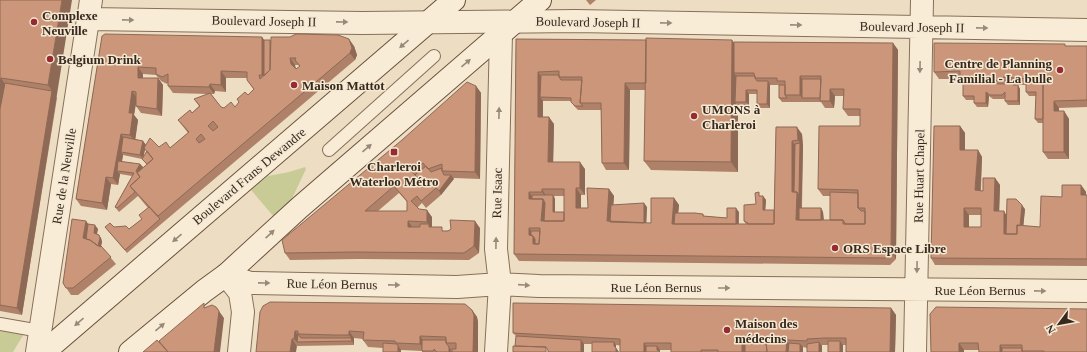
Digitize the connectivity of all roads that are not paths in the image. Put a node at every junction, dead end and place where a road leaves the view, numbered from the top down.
1 (454, 0) edge
2 (540, 0) edge
3 (922, 0) edge
4 (90, 10) edge
5 (428, 22) junction
6 (508, 27) junction
7 (921, 28) junction
8 (1087, 30) edge
9 (434, 56) dead end
10 (329, 150) dead end
11 (226, 275) junction
12 (500, 284) junction
13 (917, 290) junction
14 (1087, 291) edge
15 (0, 324) edge
16 (40, 331) junction
17 (37, 352) edge
18 (44, 352) edge
19 (130, 352) edge
20 (239, 352) edge
21 (496, 352) edge
22 (915, 352) edge

1 - 5 street, Boulevard Frans Dewandre
2 - 6 street
3 - 7 street, Rue Huart Chapel
4 -> 5 street, Boulevard Joseph II
4 - 16 street, Rue de la Neuville
5 - 6 street, Boulevard Joseph II
5 -> 18 street, Boulevard Frans Dewandre
6 -> 7 street, Boulevard Joseph II
11 -> 6 street
12 -> 6 street, Rue Isaac
7 -> 8 street, Boulevard Joseph II
7 -> 13 street, Rue Huart Chapel
9 - 10 lane
11 -> 12 street, Rue Léon Bernus
19 -> 11 street
11 - 20 street
12 -> 13 street, Rue Léon Bernus
12 - 21 street, Rue Isaac
13 -> 14 street, Rue Léon Bernus
13 - 22 street, Rue Huart Chapel
15 - 16 lane
16 - 17 street, Rue de la Neuville

